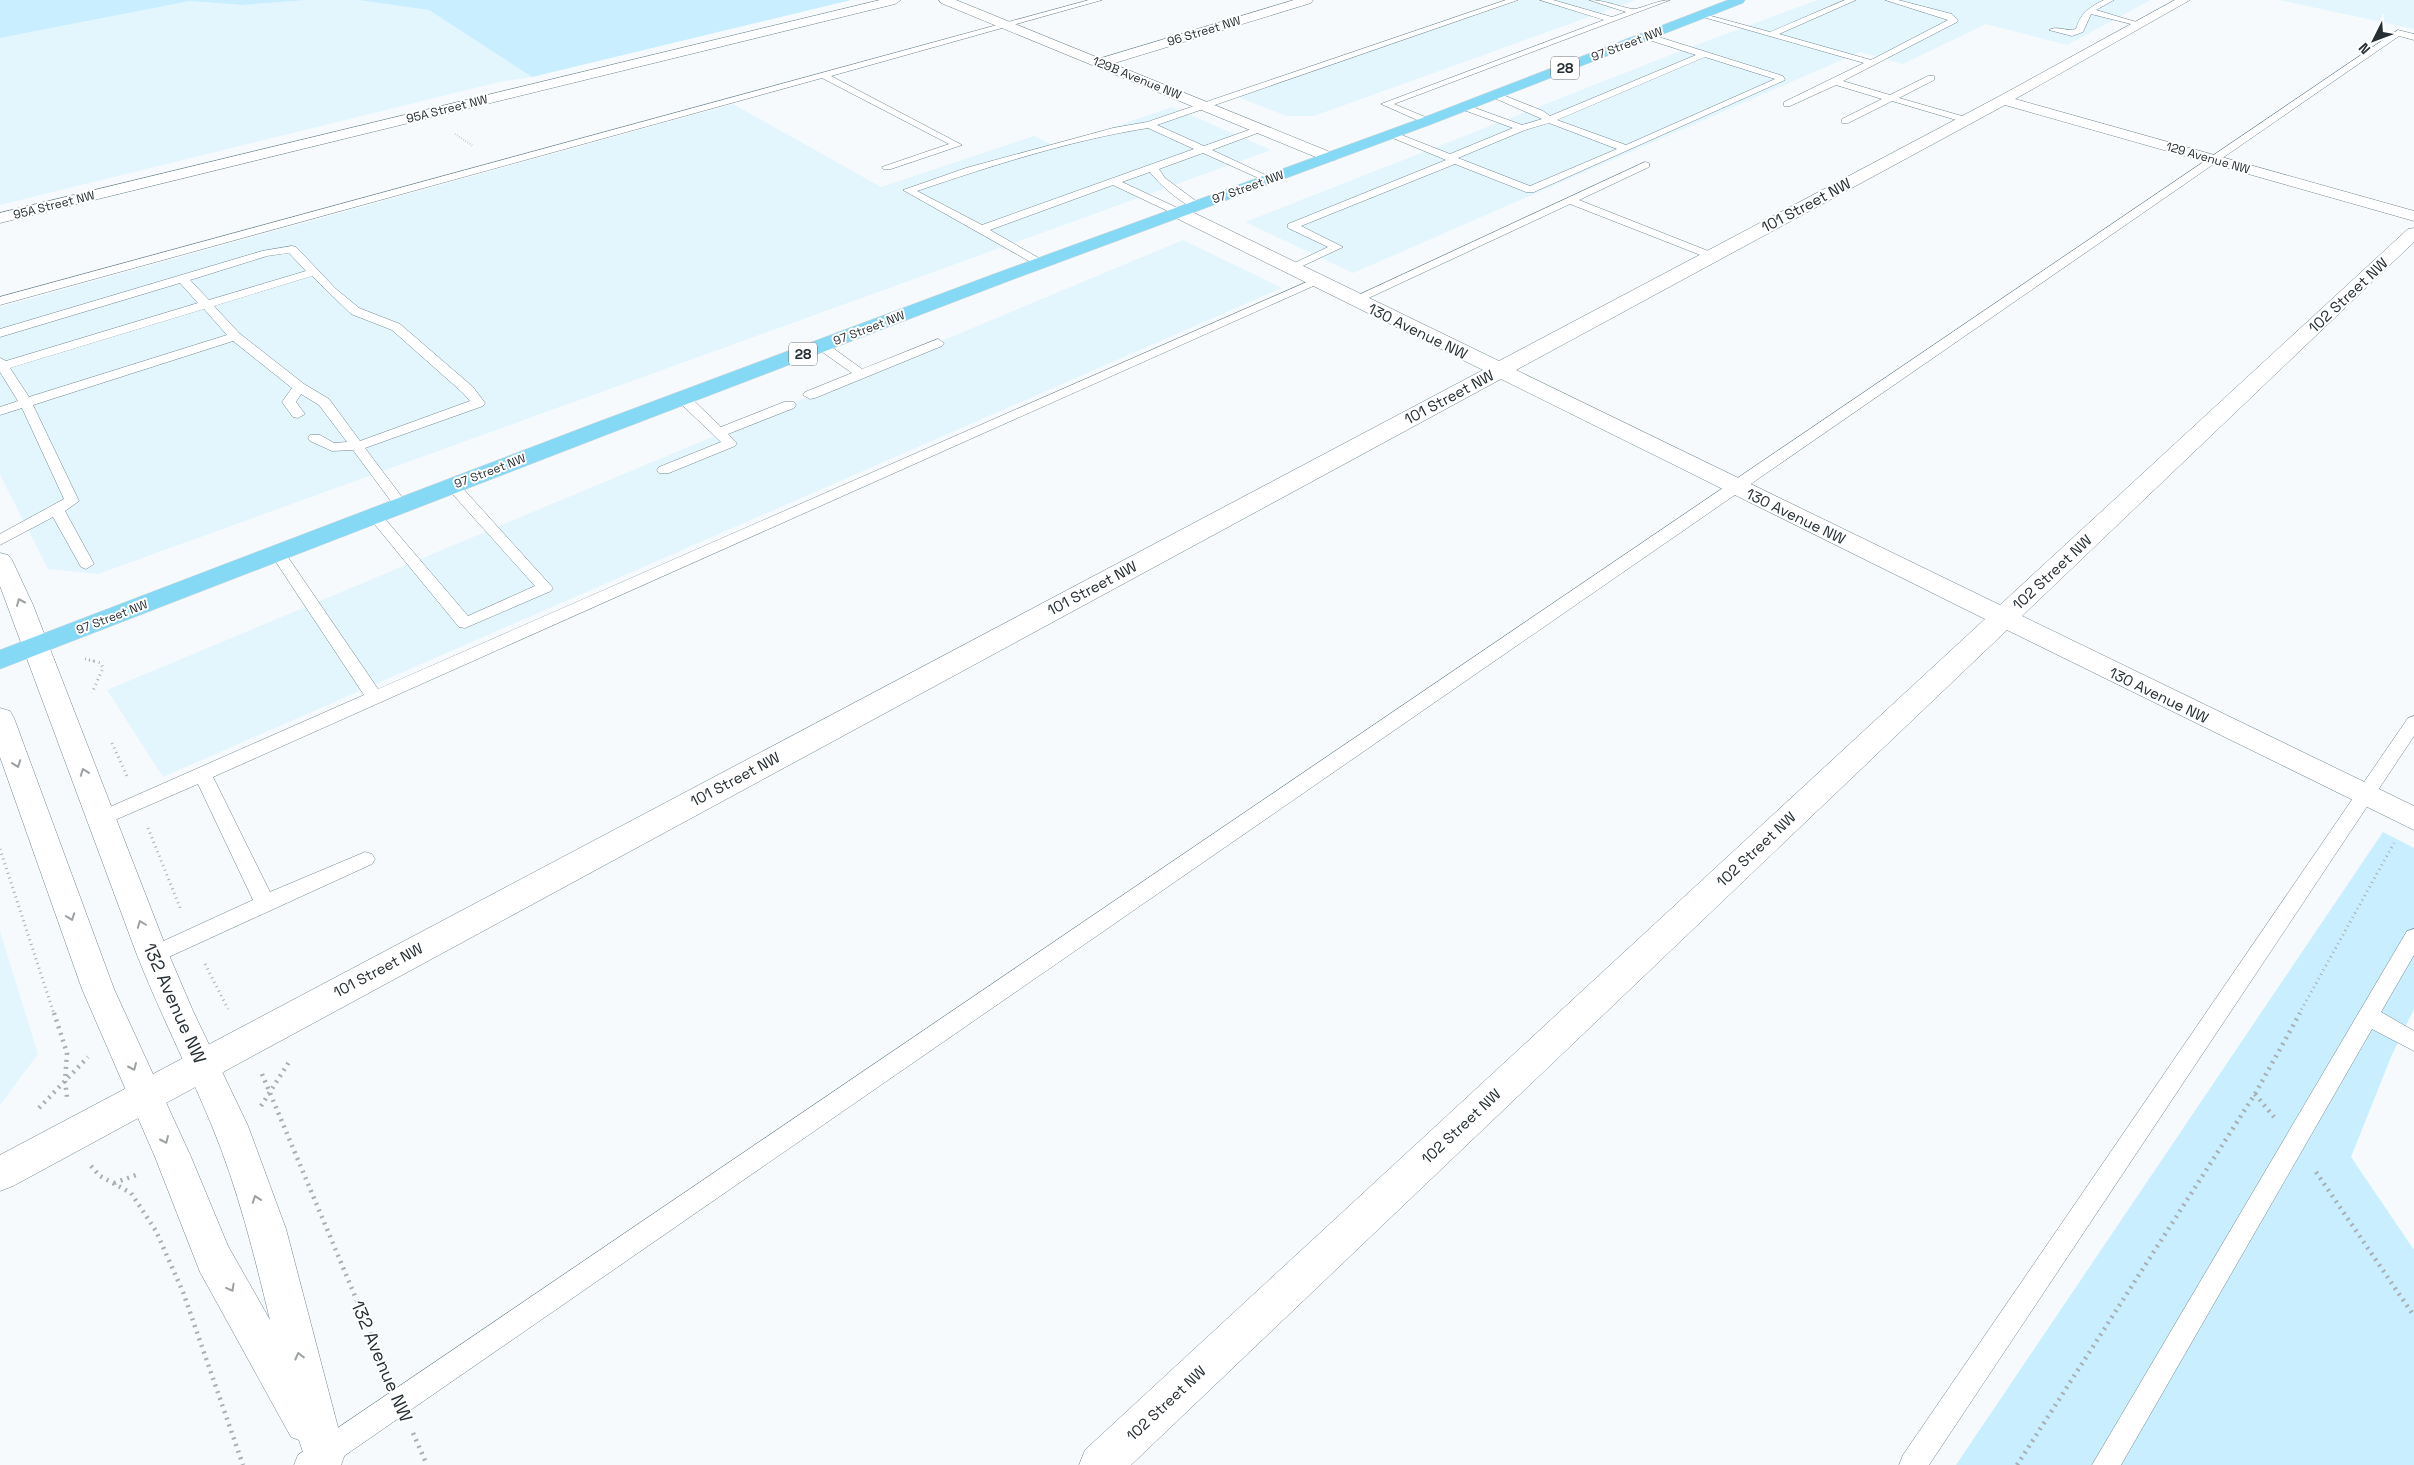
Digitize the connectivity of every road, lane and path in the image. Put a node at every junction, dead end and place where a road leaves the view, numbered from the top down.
1 (895, 0) edge
2 (945, 0) edge
3 (1098, 0) edge
4 (1307, 0) edge
5 (1514, 0) edge
6 (1544, 0) edge
7 (1594, 0) edge
8 (1666, 0) edge
9 (1740, 0) edge
10 (1852, 0) edge
11 (1889, 0) edge
12 (2110, 0) edge
13 (2184, 0) edge
14 (2089, 11) junction
15 (1634, 12) junction
16 (1700, 15) junction
17 (1612, 20) junction
18 (2139, 24) junction
19 (1006, 25) junction
20 (2053, 30) dead end
21 (1770, 35) junction
22 (1646, 36) junction
23 (2414, 37) edge
24 (1705, 54) junction
25 (1100, 63) junction
26 (1872, 63) junction
27 (822, 75) junction
28 (1931, 78) dead end
29 (1835, 82) junction
30 (1495, 95) junction
31 (1890, 98) junction
32 (2003, 100) junction
33 (1787, 104) dead end
34 (1205, 105) junction
35 (1464, 107) junction
36 (428, 114) junction
37 (1549, 120) junction
38 (1966, 120) junction
39 (1427, 121) junction
40 (1845, 121) dead end
41 (1149, 125) junction
42 (1522, 128) junction
43 (1260, 129) junction
44 (1391, 134) junction
45 (1204, 149) junction
46 (1626, 149) junction
47 (1329, 158) junction
48 (1452, 159) junction
49 (2214, 160) junction
50 (497, 164) junction
51 (1645, 165) dead end
52 (887, 167) dead end
53 (1153, 168) junction
54 (1269, 179) junction
55 (1114, 182) junction
56 (1570, 200) junction
57 (1187, 209) junction
58 (2414, 216) edge
59 (0, 218) edge
60 (981, 230) junction
61 (2414, 233) edge
62 (1712, 256) junction
63 (1040, 263) junction
64 (1290, 268) junction
65 (314, 272) junction
66 (182, 278) junction
67 (1316, 281) junction
68 (1354, 300) junction
69 (0, 301) edge
70 (206, 305) junction
71 (0, 333) edge
72 (235, 336) junction
73 (938, 342) dead end
74 (822, 346) junction
75 (1, 364) edge
76 (1498, 371) junction
77 (860, 374) junction
78 (299, 387) junction
79 (810, 395) dead end
80 (684, 399) junction
81 (26, 403) junction
82 (789, 405) dead end
83 (0, 411) edge
84 (298, 414) dead end
85 (719, 433) junction
86 (315, 438) dead end
87 (358, 446) junction
88 (664, 470) dead end
89 (453, 486) junction
90 (1734, 486) junction
91 (401, 505) junction
92 (58, 510) junction
93 (374, 515) junction
94 (0, 540) edge
95 (278, 553) junction
96 (0, 560) edge
97 (86, 564) dead end
98 (2002, 618) junction
99 (37, 646) junction
100 (0, 660) edge
101 (374, 697) junction
102 (0, 718) edge
103 (2414, 722) edge
104 (202, 773) junction
105 (2364, 794) junction
106 (2411, 818) edge
107 (101, 819) junction
108 (0, 849) edge
109 (365, 859) dead end
110 (265, 903) junction
111 (2414, 937) edge
112 (153, 955) junction
113 (2367, 1015) junction
114 (2414, 1042) edge
115 (95, 1053) dead end
116 (203, 1064) junction
117 (260, 1071) dead end
118 (65, 1081) junction
119 (2256, 1094) junction
120 (145, 1096) junction
121 (70, 1104) dead end
122 (2294, 1140) junction
123 (89, 1162) dead end
124 (0, 1174) edge
125 (141, 1174) dead end
126 (114, 1183) junction
127 (2414, 1316) edge
128 (400, 1403) junction
129 (320, 1461) edge
130 (243, 1465) edge
131 (427, 1465) edge
132 (1100, 1465) edge
133 (1913, 1465) edge
134 (2017, 1465) edge
135 (2106, 1465) edge

1 - 36 street, 95A Street NW
2 - 19 street, 129B Avenue NW
3 - 19 lane
4 - 25 street, 96 Street NW
5 - 34 lane
6 - 17 lane
7 - 15 lane
8 - 15 lane
9 - 16 main road, 97 Street NW / 28
10 - 21 lane
11 - 26 lane
12 - 14 lane
13 - 18 street, 101 Street NW
14 - 18 lane
14 - 20 lane
15 - 17 lane
16 - 21 lane
16 - 22 main road, 97 Street NW / 28
17 - 39 lane
18 - 32 street, 101 Street NW
19 - 25 street, 129B Avenue NW
19 - 27 lane
21 - 26 lane
22 - 24 lane
22 - 30 main road, 97 Street NW / 28
23 - 49 lane
24 - 37 lane
24 - 46 lane
25 - 34 street, 129B Avenue NW
26 - 29 lane
27 - 50 lane
27 - 52 lane
28 - 31 lane
29 - 31 lane
29 - 33 lane
30 - 35 main road, 97 Street NW / 28
30 - 37 lane
31 - 38 lane
31 - 40 lane
32 - 38 street, 101 Street NW
32 - 49 street, 129 Avenue NW
34 - 41 lane
34 - 43 street, 129B Avenue NW
35 - 39 main road, 97 Street NW / 28
35 - 42 lane
36 - 50 path
36 - 59 street, 95A Street NW
37 - 42 lane
37 - 46 lane
38 - 62 street, 101 Street NW
39 - 44 main road, 97 Street NW / 28
41 - 45 lane
41 - 60 lane
42 - 48 lane
43 - 45 lane
43 - 47 street, 129B Avenue NW
44 - 47 main road, 97 Street NW
44 - 48 lane
45 - 53 lane
45 - 54 lane
46 - 48 lane
47 - 54 main road, 97 Street NW / 28
48 - 64 lane
49 - 58 street, 129 Avenue NW
49 - 90 lane
50 - 69 lane
51 - 56 lane
53 - 55 lane
53 - 57 lane
54 - 57 main road, 97 Street NW / 28
55 - 57 lane
55 - 60 lane
56 - 62 lane
56 - 68 lane
57 - 63 main road, 97 Street NW / 28
57 - 64 street, 130 Avenue NW
60 - 63 lane
61 - 98 street, 102 Street NW
62 - 76 street, 101 Street NW
63 - 74 main road, 97 Street NW / 28
64 - 67 street, 130 Avenue NW
65 - 66 lane
65 - 70 lane
65 - 87 lane
66 - 70 lane
66 - 71 lane
67 - 68 street, 130 Avenue NW
67 - 101 lane
68 - 76 street, 130 Avenue NW
70 - 72 lane
70 - 75 lane
72 - 78 lane
72 - 81 lane
73 - 77 lane
74 - 77 lane
74 - 80 main road, 97 Street NW / 28
75 - 81 lane
76 - 90 street, 130 Avenue NW
76 - 116 street, 101 Street NW
77 - 79 lane
78 - 84 lane
78 - 87 lane
80 - 85 lane
80 - 89 main road, 97 Street NW / 28
81 - 83 lane
81 - 92 lane
82 - 85 lane
85 - 88 lane
86 - 87 lane
87 - 91 lane
89 - 91 main road, 97 Street NW / 28
89 - 93 lane
90 - 98 street, 130 Avenue NW
90 - 128 lane
91 - 93 main road, 97 Street NW / 28
92 - 94 lane
92 - 97 lane
93 - 95 main road, 97 Street NW / 28
95 - 99 main road, 97 Street NW
95 - 101 lane
99 -> 96 street, 132 Avenue NW
98 - 105 street, 130 Avenue NW
98 - 132 street, 102 Street NW
99 - 100 main road, 97 Street NW
107 -> 99 street, 132 Avenue NW
101 - 104 lane
102 -> 120 street
103 - 105 lane
104 - 107 lane
104 - 110 lane
105 - 106 street, 130 Avenue NW
105 - 133 lane
106 - 119 path
112 -> 107 street, 132 Avenue NW
108 - 118 path
109 - 110 lane
110 - 112 lane
111 - 113 lane
112 - 116 street, 132 Avenue NW
113 - 114 lane
113 - 122 lane
115 - 118 path
116 - 120 street, 101 Street NW
129 -> 116 street, 132 Avenue NW
117 - 128 path, 132 Avenue NW
118 - 121 path
119 - 122 path
119 - 134 path
120 - 124 street, 101 Street NW
120 -> 129 street
122 - 127 path
122 - 135 lane
123 - 126 path
125 - 126 path
126 - 130 path
128 - 129 lane
128 - 131 path, 132 Avenue NW

